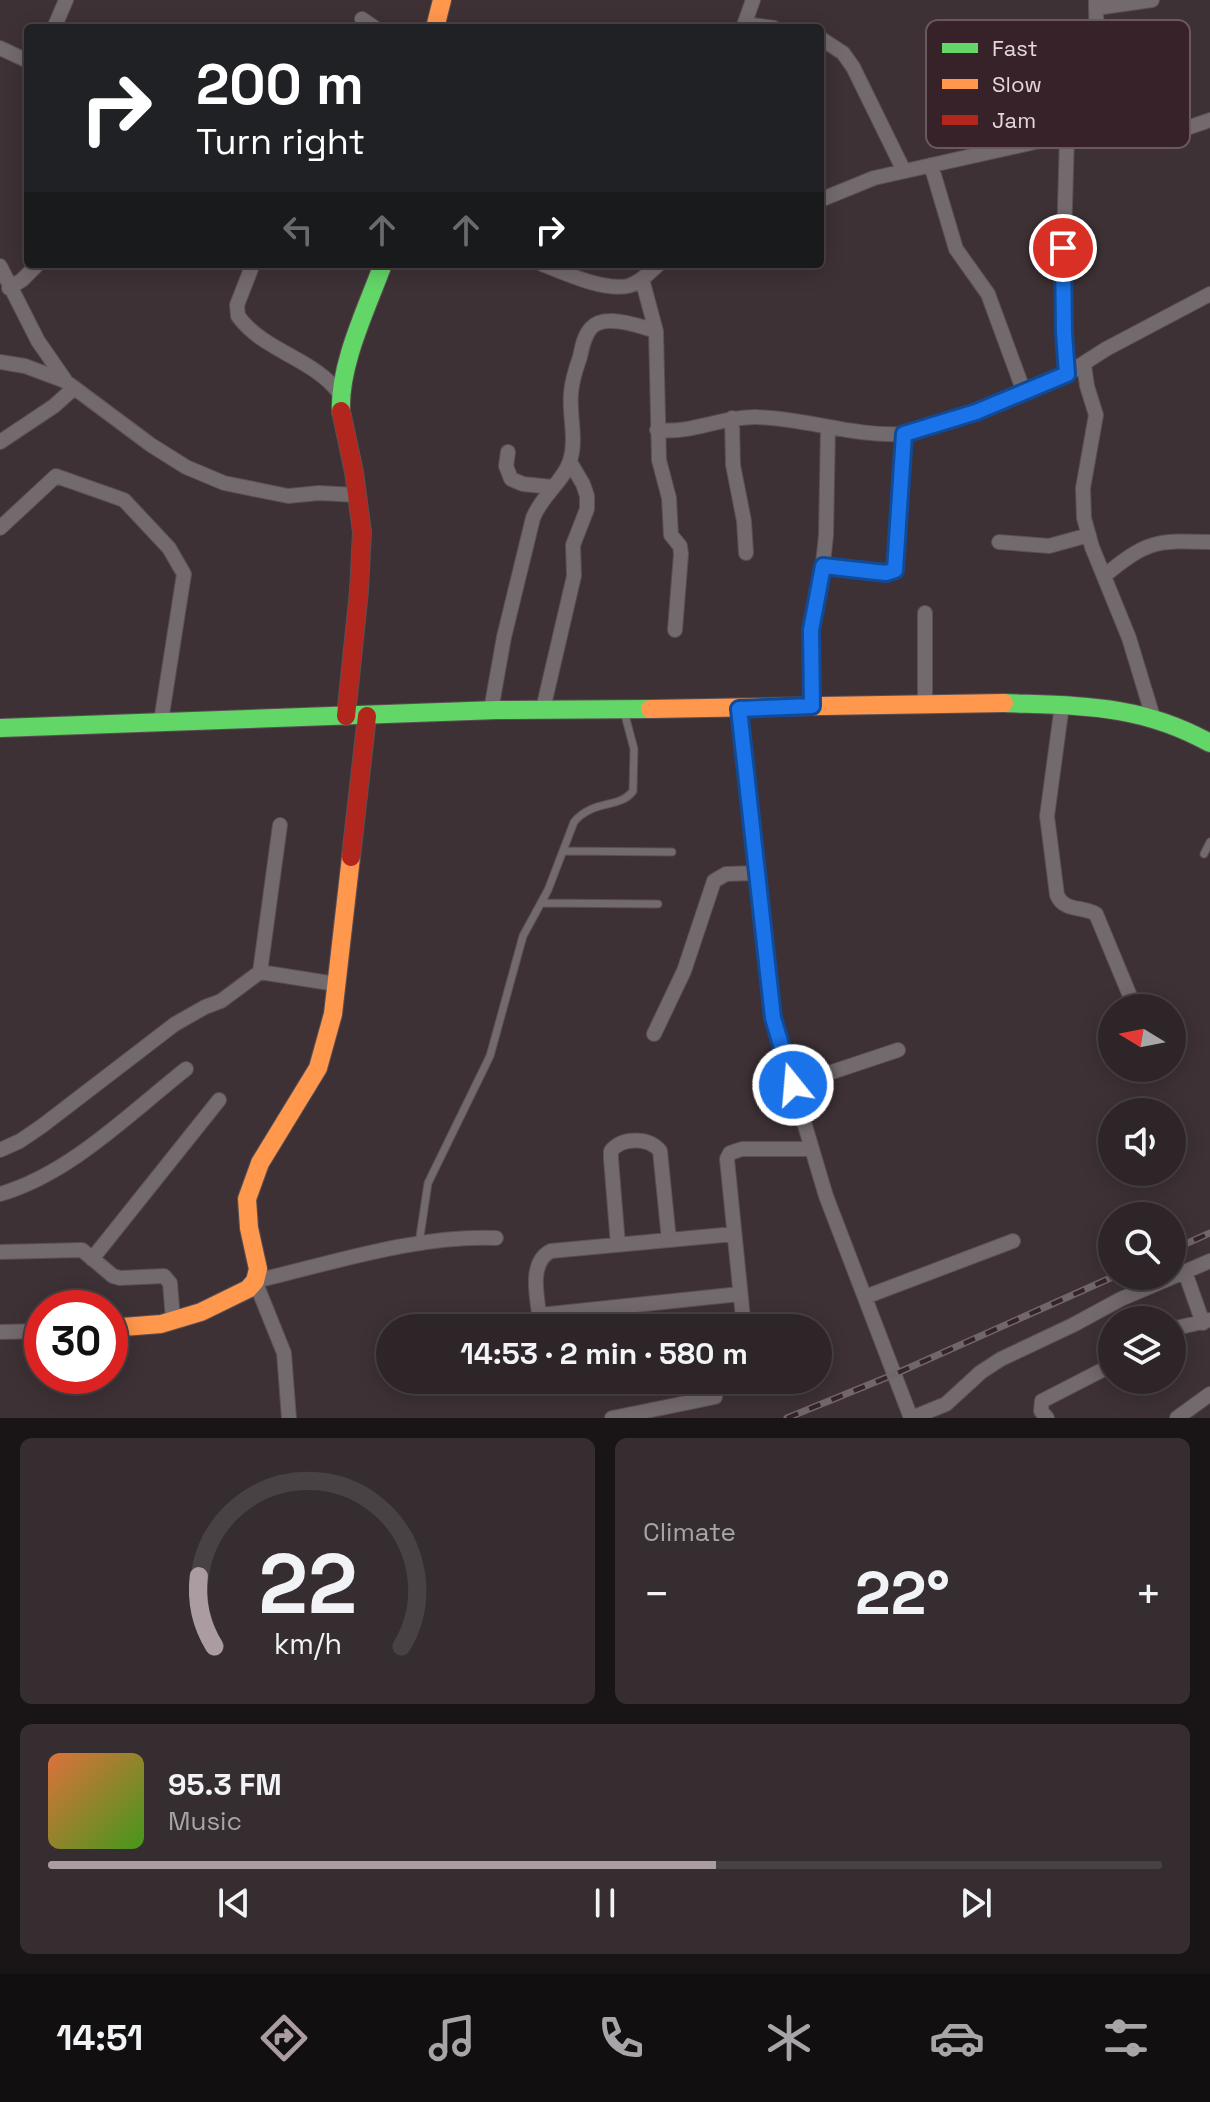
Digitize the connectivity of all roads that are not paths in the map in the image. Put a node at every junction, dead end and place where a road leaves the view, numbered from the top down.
1 (66, 0) edge
2 (442, 0) edge
3 (753, 0) edge
4 (1152, 0) edge
5 (1096, 4) edge
6 (362, 19) dead end
7 (56, 24) edge
8 (369, 24) edge
9 (436, 24) edge
10 (745, 24) edge
11 (824, 41) edge
12 (0, 48) edge
13 (24, 59) edge
14 (1210, 120) edge
15 (1190, 127) edge
16 (1008, 148) edge
17 (1070, 148) edge
18 (931, 165) junction
19 (904, 171) junction
20 (824, 198) edge
21 (0, 266) edge
22 (34, 268) edge
23 (251, 268) edge
24 (382, 268) edge
25 (560, 268) edge
26 (654, 268) edge
27 (642, 279) junction
28 (9, 288) junction
29 (1210, 294) edge
30 (656, 331) junction
31 (0, 362) edge
32 (1084, 365) junction
33 (1067, 374) junction
34 (70, 384) junction
35 (1024, 392) junction
36 (340, 394) junction
37 (732, 418) junction
38 (828, 427) junction
39 (657, 430) junction
40 (904, 434) junction
41 (0, 442) edge
42 (508, 452) dead end
43 (570, 462) junction
44 (552, 487) junction
45 (357, 495) junction
46 (0, 528) edge
47 (1089, 535) junction
48 (999, 542) dead end
49 (1210, 542) edge
50 (746, 553) dead end
51 (823, 566) junction
52 (1104, 576) junction
53 (925, 613) dead end
54 (675, 630) dead end
55 (925, 703) junction
56 (1062, 705) junction
57 (812, 706) junction
58 (543, 709) junction
59 (623, 709) junction
60 (739, 709) junction
61 (491, 710) junction
62 (346, 716) junction
63 (367, 716) junction
64 (1153, 717) junction
65 (161, 721) junction
66 (0, 728) edge
67 (1210, 743) edge
68 (280, 825) dead end
69 (1210, 842) edge
70 (563, 851) junction
71 (672, 852) dead end
72 (1204, 854) dead end
73 (757, 873) junction
74 (542, 903) junction
75 (658, 904) dead end
76 (260, 972) junction
77 (336, 984) junction
78 (1129, 994) edge
79 (654, 1034) dead end
80 (898, 1050) dead end
81 (186, 1069) dead end
82 (793, 1085) junction
83 (219, 1100) dead end
84 (812, 1149) junction
85 (0, 1150) edge
86 (0, 1194) edge
87 (734, 1234) junction
88 (496, 1238) dead end
89 (669, 1240) junction
90 (1013, 1241) dead end
91 (419, 1244) junction
92 (618, 1245) junction
93 (0, 1252) edge
94 (92, 1259) junction
95 (1210, 1261) edge
96 (1186, 1272) edge
97 (1186, 1274) edge
98 (255, 1281) junction
99 (1142, 1290) edge
100 (740, 1294) junction
101 (865, 1297) junction
102 (539, 1314) edge
103 (597, 1314) edge
104 (742, 1314) edge
105 (173, 1320) junction
106 (1206, 1321) edge
107 (1186, 1326) edge
108 (128, 1327) edge
109 (24, 1331) edge
110 (0, 1332) edge
111 (1098, 1372) edge
112 (1210, 1394) edge
113 (715, 1397) dead end
114 (1180, 1417) edge
115 (289, 1418) edge
116 (612, 1418) edge
117 (912, 1418) edge
118 (1047, 1418) edge

1 - 7 street
2 - 9 main road
3 - 10 street
4 - 5 street
6 - 8 street
11 - 19 street
12 - 13 street
14 - 15 street
16 - 18 street
17 - 33 street
18 - 19 street
18 - 35 street
19 - 20 street
21 - 28 street
22 - 28 street
23 - 36 street
24 - 36 main road
25 - 27 street
26 - 27 street
27 - 30 street
28 - 34 street
29 - 32 street
30 - 39 street
30 - 43 street
31 - 34 street
32 - 33 street
32 - 47 street
33 - 35 street
34 - 41 street
34 - 45 street
35 - 40 street
36 - 45 main road
37 - 38 street
37 - 39 street
37 - 50 street
38 - 40 street
38 - 51 street
39 - 54 street
40 - 51 street
42 - 44 street
43 - 44 street
43 - 58 street
44 - 61 street
45 - 62 main road
46 - 65 street
47 - 48 street
47 - 52 street
49 - 52 street
51 - 57 street
52 - 64 street
53 - 55 street
55 - 56 main road
55 - 57 main road
56 - 64 main road
56 - 78 street
57 - 60 main road
58 - 59 main road
58 - 61 main road
59 - 60 main road
59 - 70 lane
60 - 73 street
61 - 63 main road
62 - 63 main road
62 - 65 main road
63 - 77 main road
64 - 67 main road
65 - 66 main road
68 - 76 street
69 - 72 lane
70 - 71 lane
70 - 74 lane
73 - 79 street
73 - 82 street
74 - 75 lane
74 - 91 lane
76 - 77 street
76 - 85 street
77 - 98 main road
80 - 82 street
81 - 86 street
82 - 84 street
83 - 94 street
84 - 87 street
84 - 101 street
87 - 89 street
87 - 100 street
88 - 91 street
89 - 92 street
89 - 92 street
90 - 101 street
91 - 98 street
92 - 102 street
93 - 94 street
94 - 105 street
95 - 96 street
97 - 106 street
98 - 105 main road
98 - 115 street
99 - 117 street
100 - 103 street
100 - 104 street
101 - 117 street
105 - 108 main road
106 - 107 street
109 - 110 street
111 - 118 street
112 - 114 street
113 - 116 street

